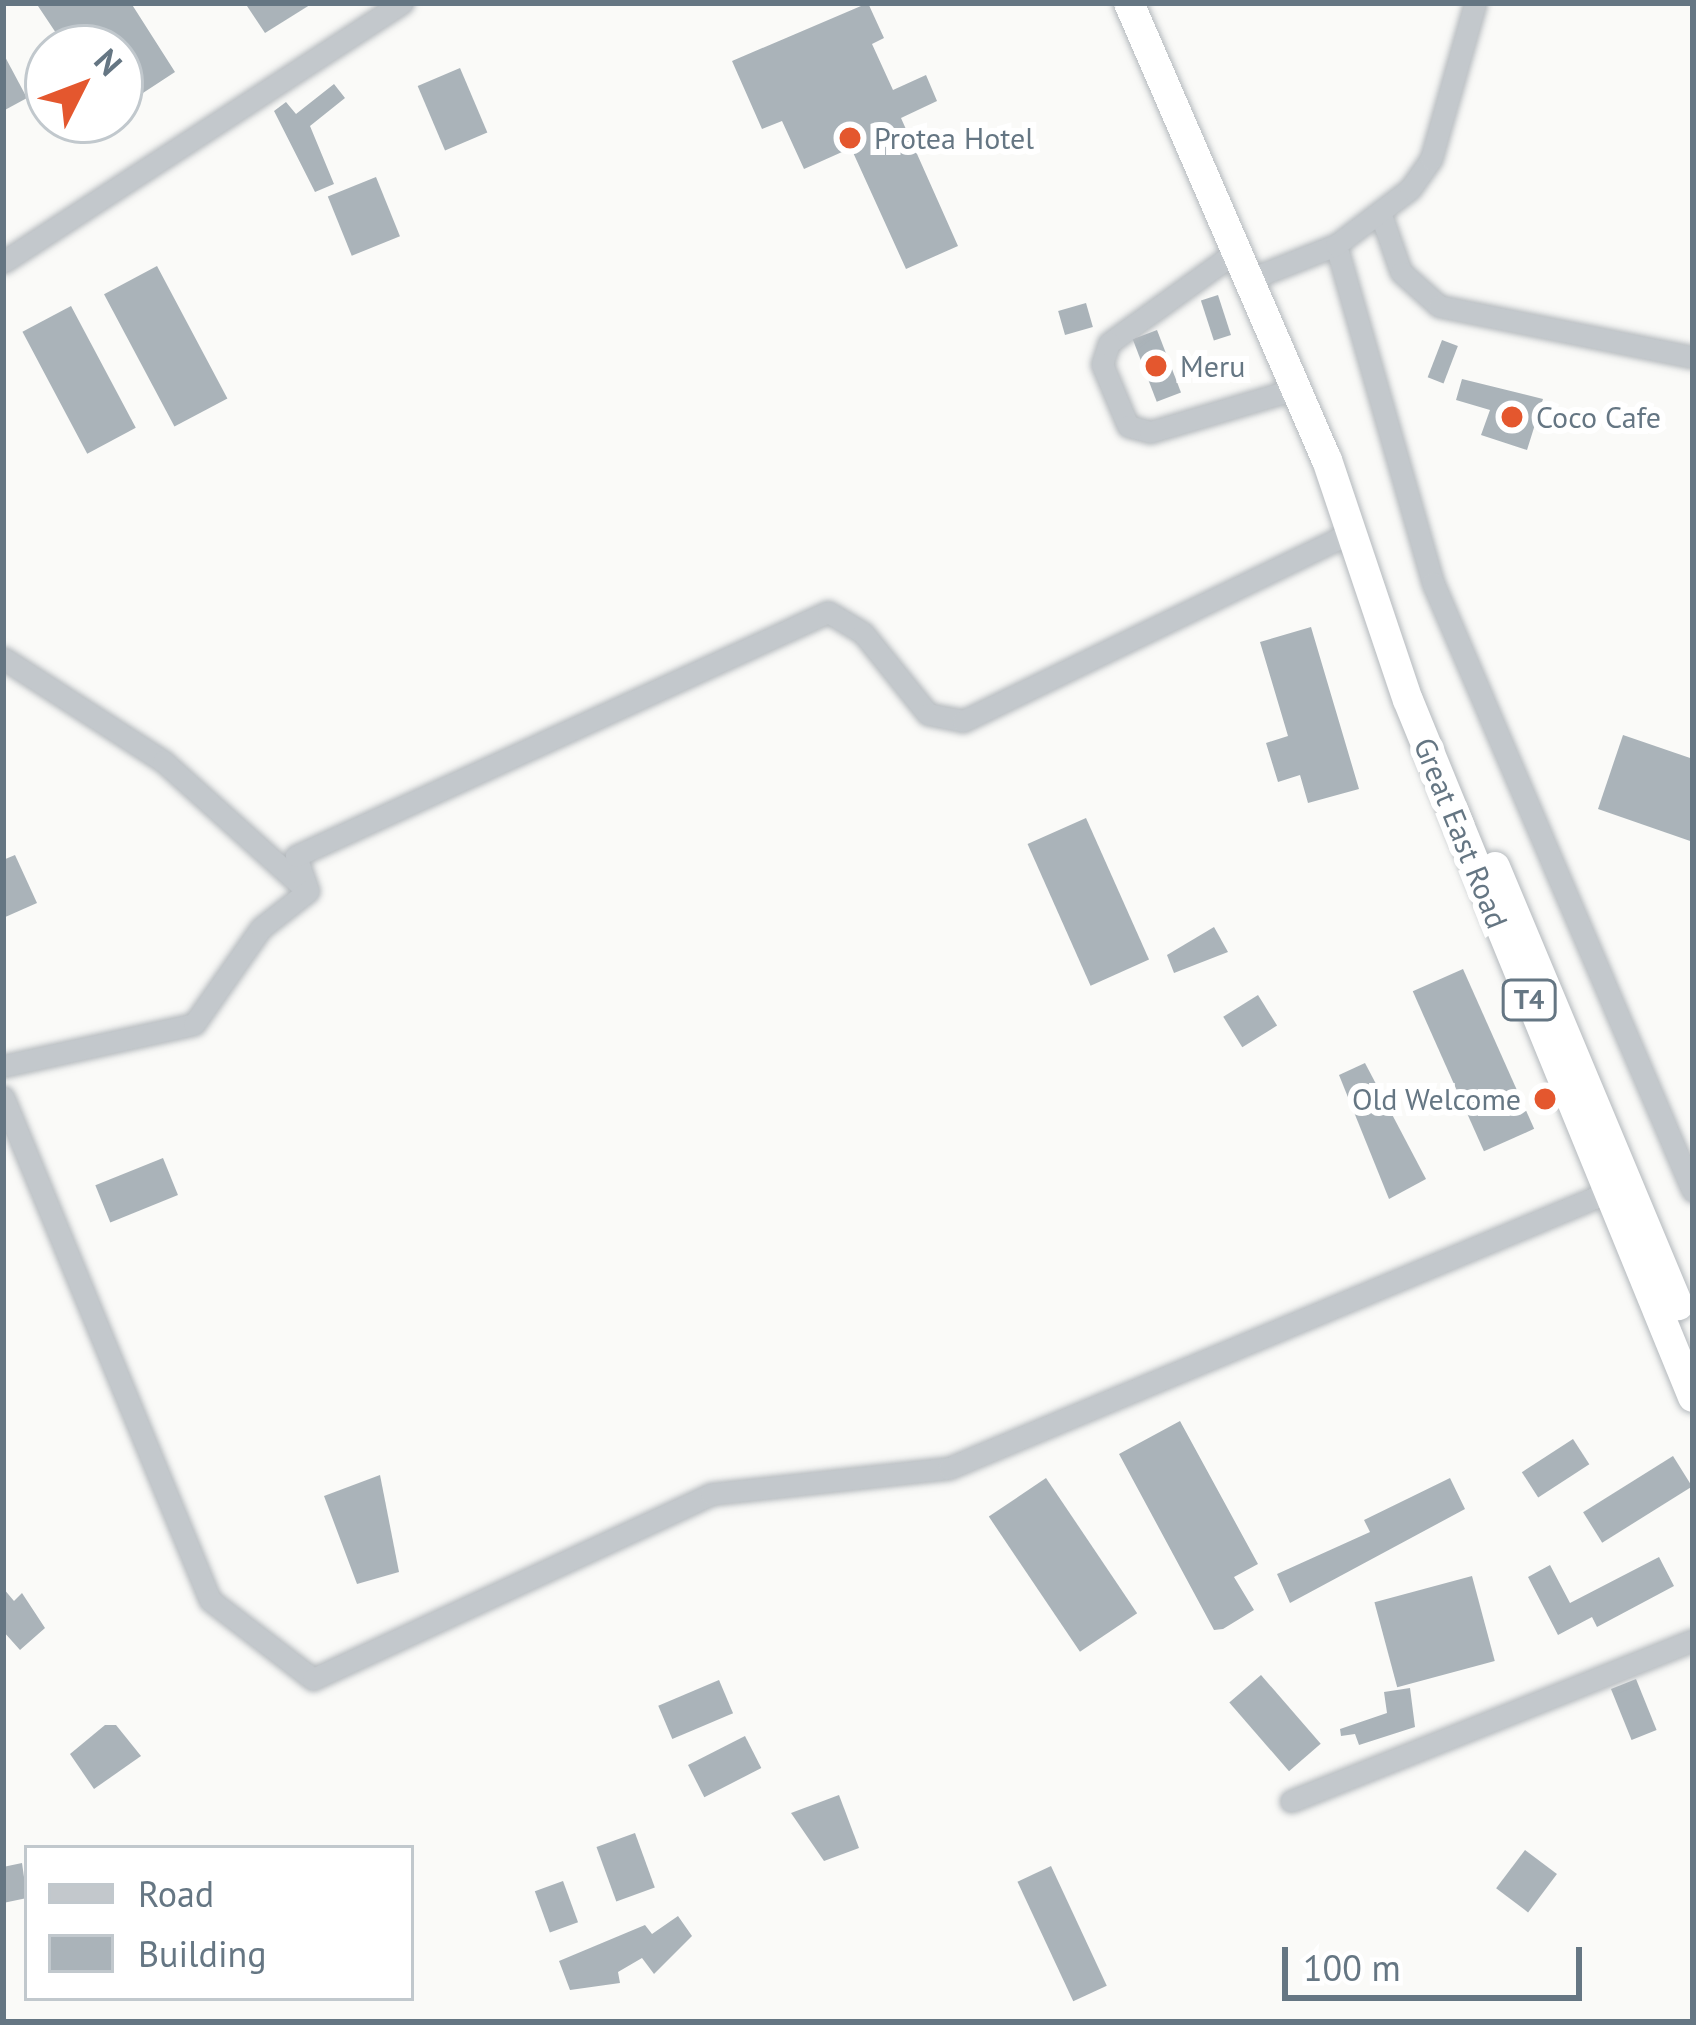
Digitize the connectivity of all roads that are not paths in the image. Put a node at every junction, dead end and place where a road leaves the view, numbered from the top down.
1 (402, 3) edge
2 (1129, 3) edge
3 (1475, 3) edge
4 (1381, 215) junction
5 (1336, 245) junction
6 (3, 262) edge
7 (1244, 265) junction
8 (1693, 357) edge
9 (1295, 389) junction
10 (1351, 533) junction
11 (3, 658) edge
12 (308, 892) junction
13 (3, 1066) edge
14 (3, 1097) edge
15 (1686, 1153) edge
16 (1619, 1187) junction
17 (1693, 1191) edge
18 (1690, 1331) edge
19 (1693, 1397) edge
20 (1693, 1640) edge
21 (1291, 1801) dead end

1 - 6 street
2 - 7 highway, Great East Road / T4
3 - 4 street
4 - 5 street
4 - 8 street
5 - 7 street
5 - 15 street
7 - 9 highway, Great East Road / T4
7 - 9 street
9 - 10 highway, Great East Road / T4
10 - 12 street
10 - 16 highway, Great East Road / T4
11 - 12 street
12 - 13 street
14 - 16 street
15 - 17 street
16 - 18 highway, Great East Road / T4
16 - 19 highway, Great East Road / T4
20 - 21 street

